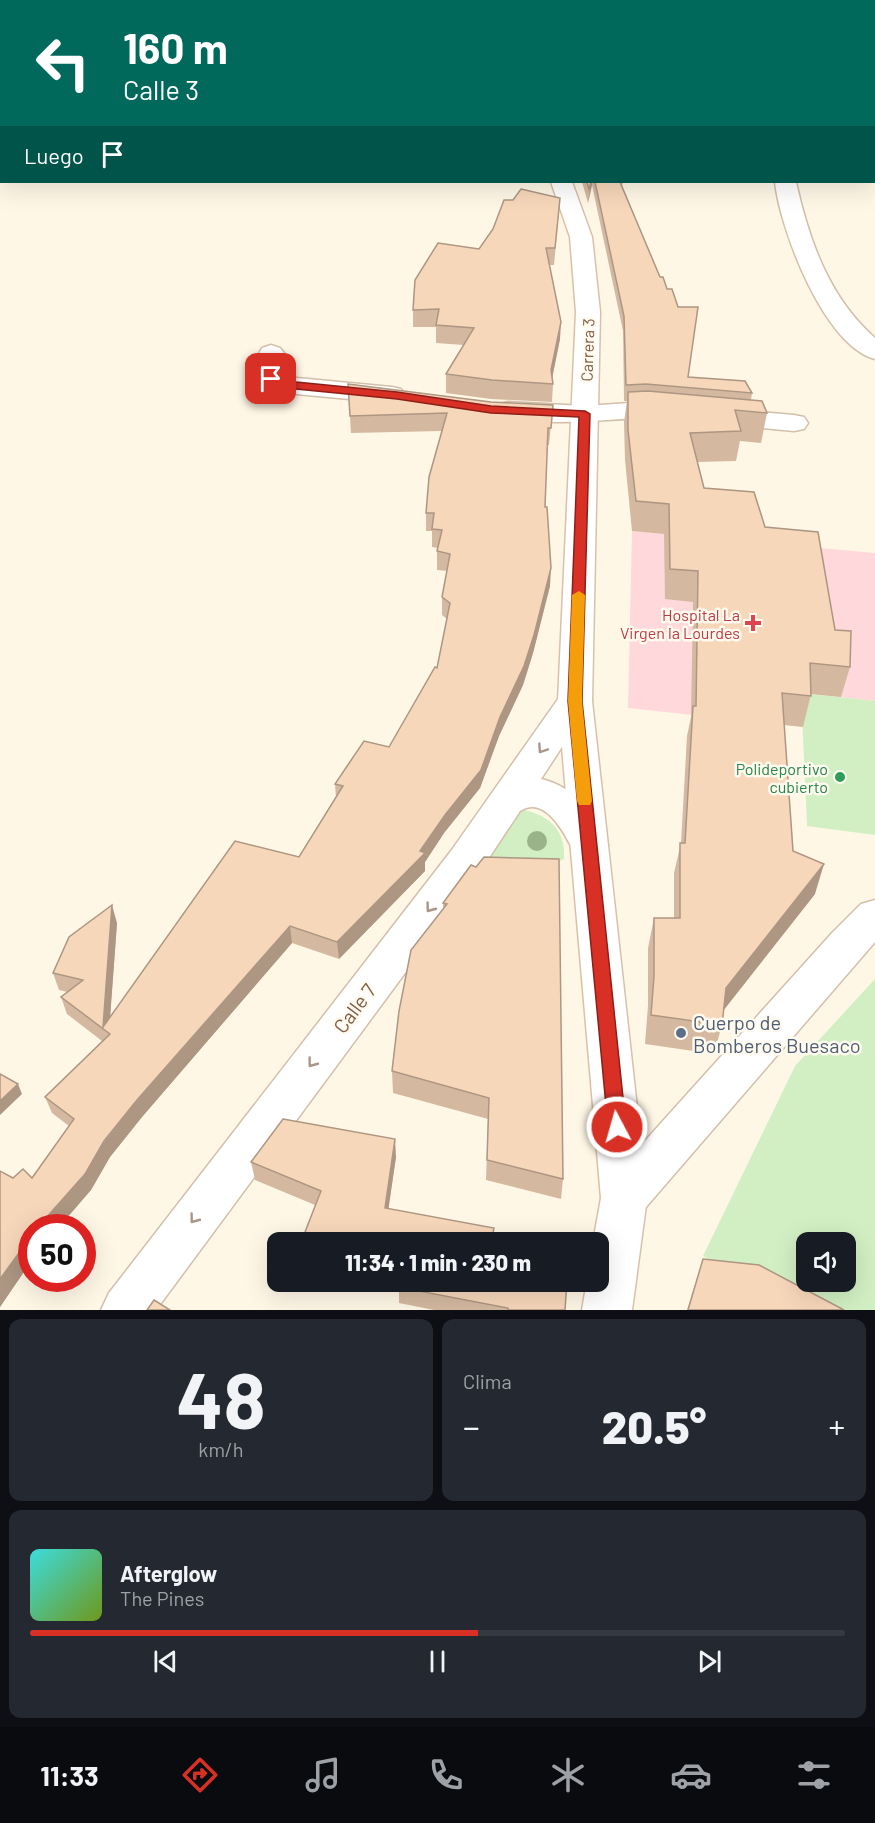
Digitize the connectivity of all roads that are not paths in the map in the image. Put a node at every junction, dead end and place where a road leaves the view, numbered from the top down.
1 (562, 183) edge
2 (785, 183) edge
3 (875, 351) edge
4 (271, 353) dead end
5 (421, 399) edge
6 (479, 408) edge
7 (585, 414) junction
8 (794, 423) dead end
9 (575, 701) junction
10 (506, 802) junction
11 (589, 845) junction
12 (875, 916) edge
13 (624, 1198) junction
14 (126, 1310) edge
15 (607, 1310) edge

1 - 7 street, Carrera 3
2 - 3 street
4 - 5 street
6 - 7 street
7 - 8 street
7 - 9 street, Carrera 3
9 -> 10 street, Calle 7
9 - 11 street, Carrera 3
10 - 11 street
10 -> 14 street, Calle 7
11 - 13 street, Carrera 3
12 - 13 street
13 - 15 street, Carrera 3

